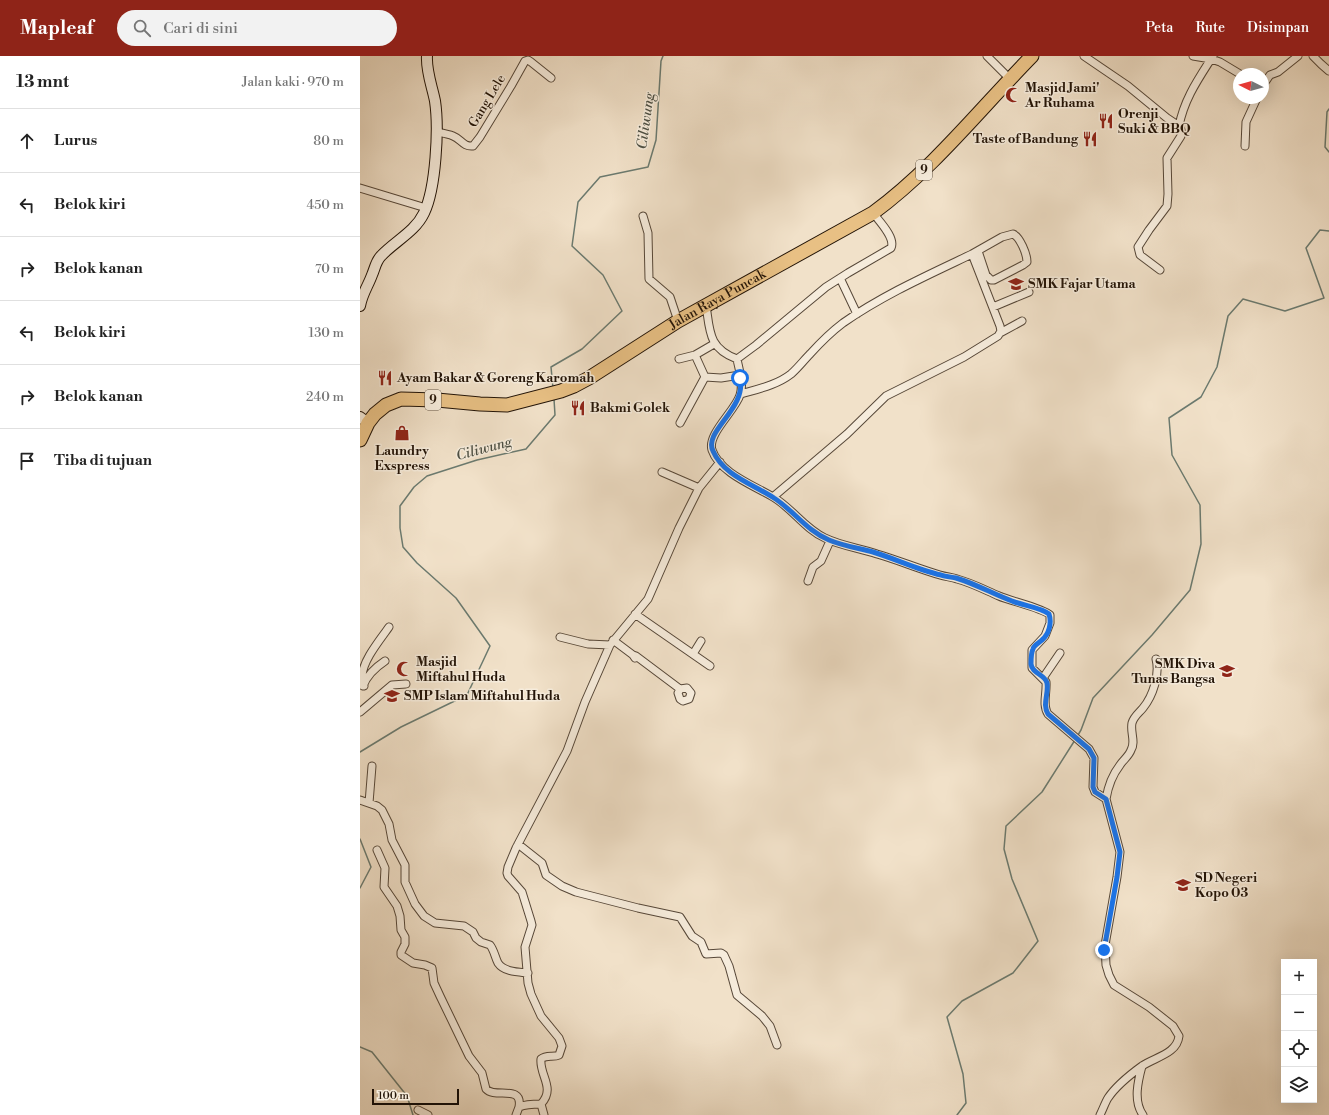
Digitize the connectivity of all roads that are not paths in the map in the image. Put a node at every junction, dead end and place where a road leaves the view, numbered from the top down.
1 (987, 56) edge
2 (1032, 56) edge
3 (1084, 56) edge
4 (1193, 56) edge
5 (1298, 56) edge
6 (1313, 56) edge
7 (1212, 57) edge
8 (426, 58) edge
9 (1233, 70) edge
10 (1329, 71) edge
11 (1269, 76) edge
12 (551, 78) dead end
13 (1010, 79) junction
14 (1254, 104) edge
15 (1179, 126) junction
16 (437, 132) junction
17 (1244, 146) dead end
18 (360, 188) edge
19 (426, 208) junction
20 (873, 213) junction
21 (643, 216) dead end
22 (975, 252) junction
23 (1160, 270) dead end
24 (840, 278) junction
25 (1029, 292) dead end
26 (706, 305) junction
27 (360, 306) edge
28 (993, 307) junction
29 (857, 314) junction
30 (678, 321) junction
31 (1022, 321) dead end
32 (1000, 333) junction
33 (714, 344) junction
34 (695, 355) junction
35 (679, 359) dead end
36 (736, 359) junction
37 (740, 375) junction
38 (705, 377) junction
39 (741, 394) junction
40 (364, 420) edge
41 (680, 423) dead end
42 (360, 440) edge
43 (720, 462) junction
44 (662, 472) dead end
45 (699, 488) junction
46 (773, 497) junction
47 (830, 541) junction
48 (808, 580) dead end
49 (635, 614) junction
50 (388, 627) dead end
51 (560, 638) dead end
52 (701, 641) dead end
53 (611, 643) junction
54 (1060, 653) dead end
55 (692, 654) junction
56 (1156, 659) dead end
57 (385, 661) dead end
58 (710, 666) dead end
59 (1044, 678) junction
60 (406, 684) dead end
61 (362, 687) edge
62 (680, 690) dead end
63 (360, 712) edge
64 (372, 766) dead end
65 (1106, 799) junction
66 (360, 800) edge
67 (369, 803) junction
68 (518, 844) junction
69 (377, 850) dead end
70 (528, 973) junction
71 (778, 1044) dead end
72 (1142, 1066) junction
73 (541, 1104) junction
74 (519, 1108) junction
75 (418, 1110) dead end
76 (544, 1113) edge
77 (428, 1115) edge
78 (516, 1115) edge
79 (552, 1115) edge
80 (1100, 1115) edge
81 (1143, 1115) edge

1 - 13 street
2 - 13 highway, Jalan Raya Puncak / 9
3 - 15 street
4 - 7 street
5 - 11 street
6 - 10 street
7 - 9 street
7 - 15 street
8 - 16 street
12 - 16 street, Gang Lele
13 - 20 highway, Jalan Raya Puncak / 9
14 - 17 street
15 - 23 street
16 - 19 street
18 - 19 street
19 - 27 street
20 - 24 street
20 - 26 highway, Jalan Raya Puncak / 9
21 - 30 street
22 - 22 street
22 - 28 street
22 - 29 street
24 - 29 street
24 - 36 street
25 - 28 street
26 - 30 highway, Jalan Raya Puncak / 9
26 - 33 street
28 - 32 street
29 - 39 street
30 - 40 highway, Jalan Raya Puncak / 9
31 - 32 street
32 - 46 street
33 - 34 street
33 - 36 street
34 - 35 street
34 - 38 street
36 - 37 street
37 - 38 street
37 - 39 street
38 - 41 street
39 - 43 street
40 - 42 highway, Jalan Raya Puncak / 9
43 - 45 street
43 - 46 street
44 - 45 street
45 - 49 street
46 - 47 street
47 - 48 street
47 - 59 street
49 - 53 street
49 - 55 street
50 - 61 street
51 - 53 street
52 - 55 street
53 - 62 street
53 - 68 street
54 - 59 street
55 - 58 street
56 - 65 street
57 - 61 street
59 - 65 street
60 - 63 street
64 - 67 street
65 - 72 street
66 - 67 street
67 - 70 street
68 - 70 street
68 - 71 street
69 - 74 street
70 - 73 street
72 - 80 street
72 - 81 street
73 - 74 street
73 - 76 street
74 - 78 street
75 - 77 street
76 - 79 street

